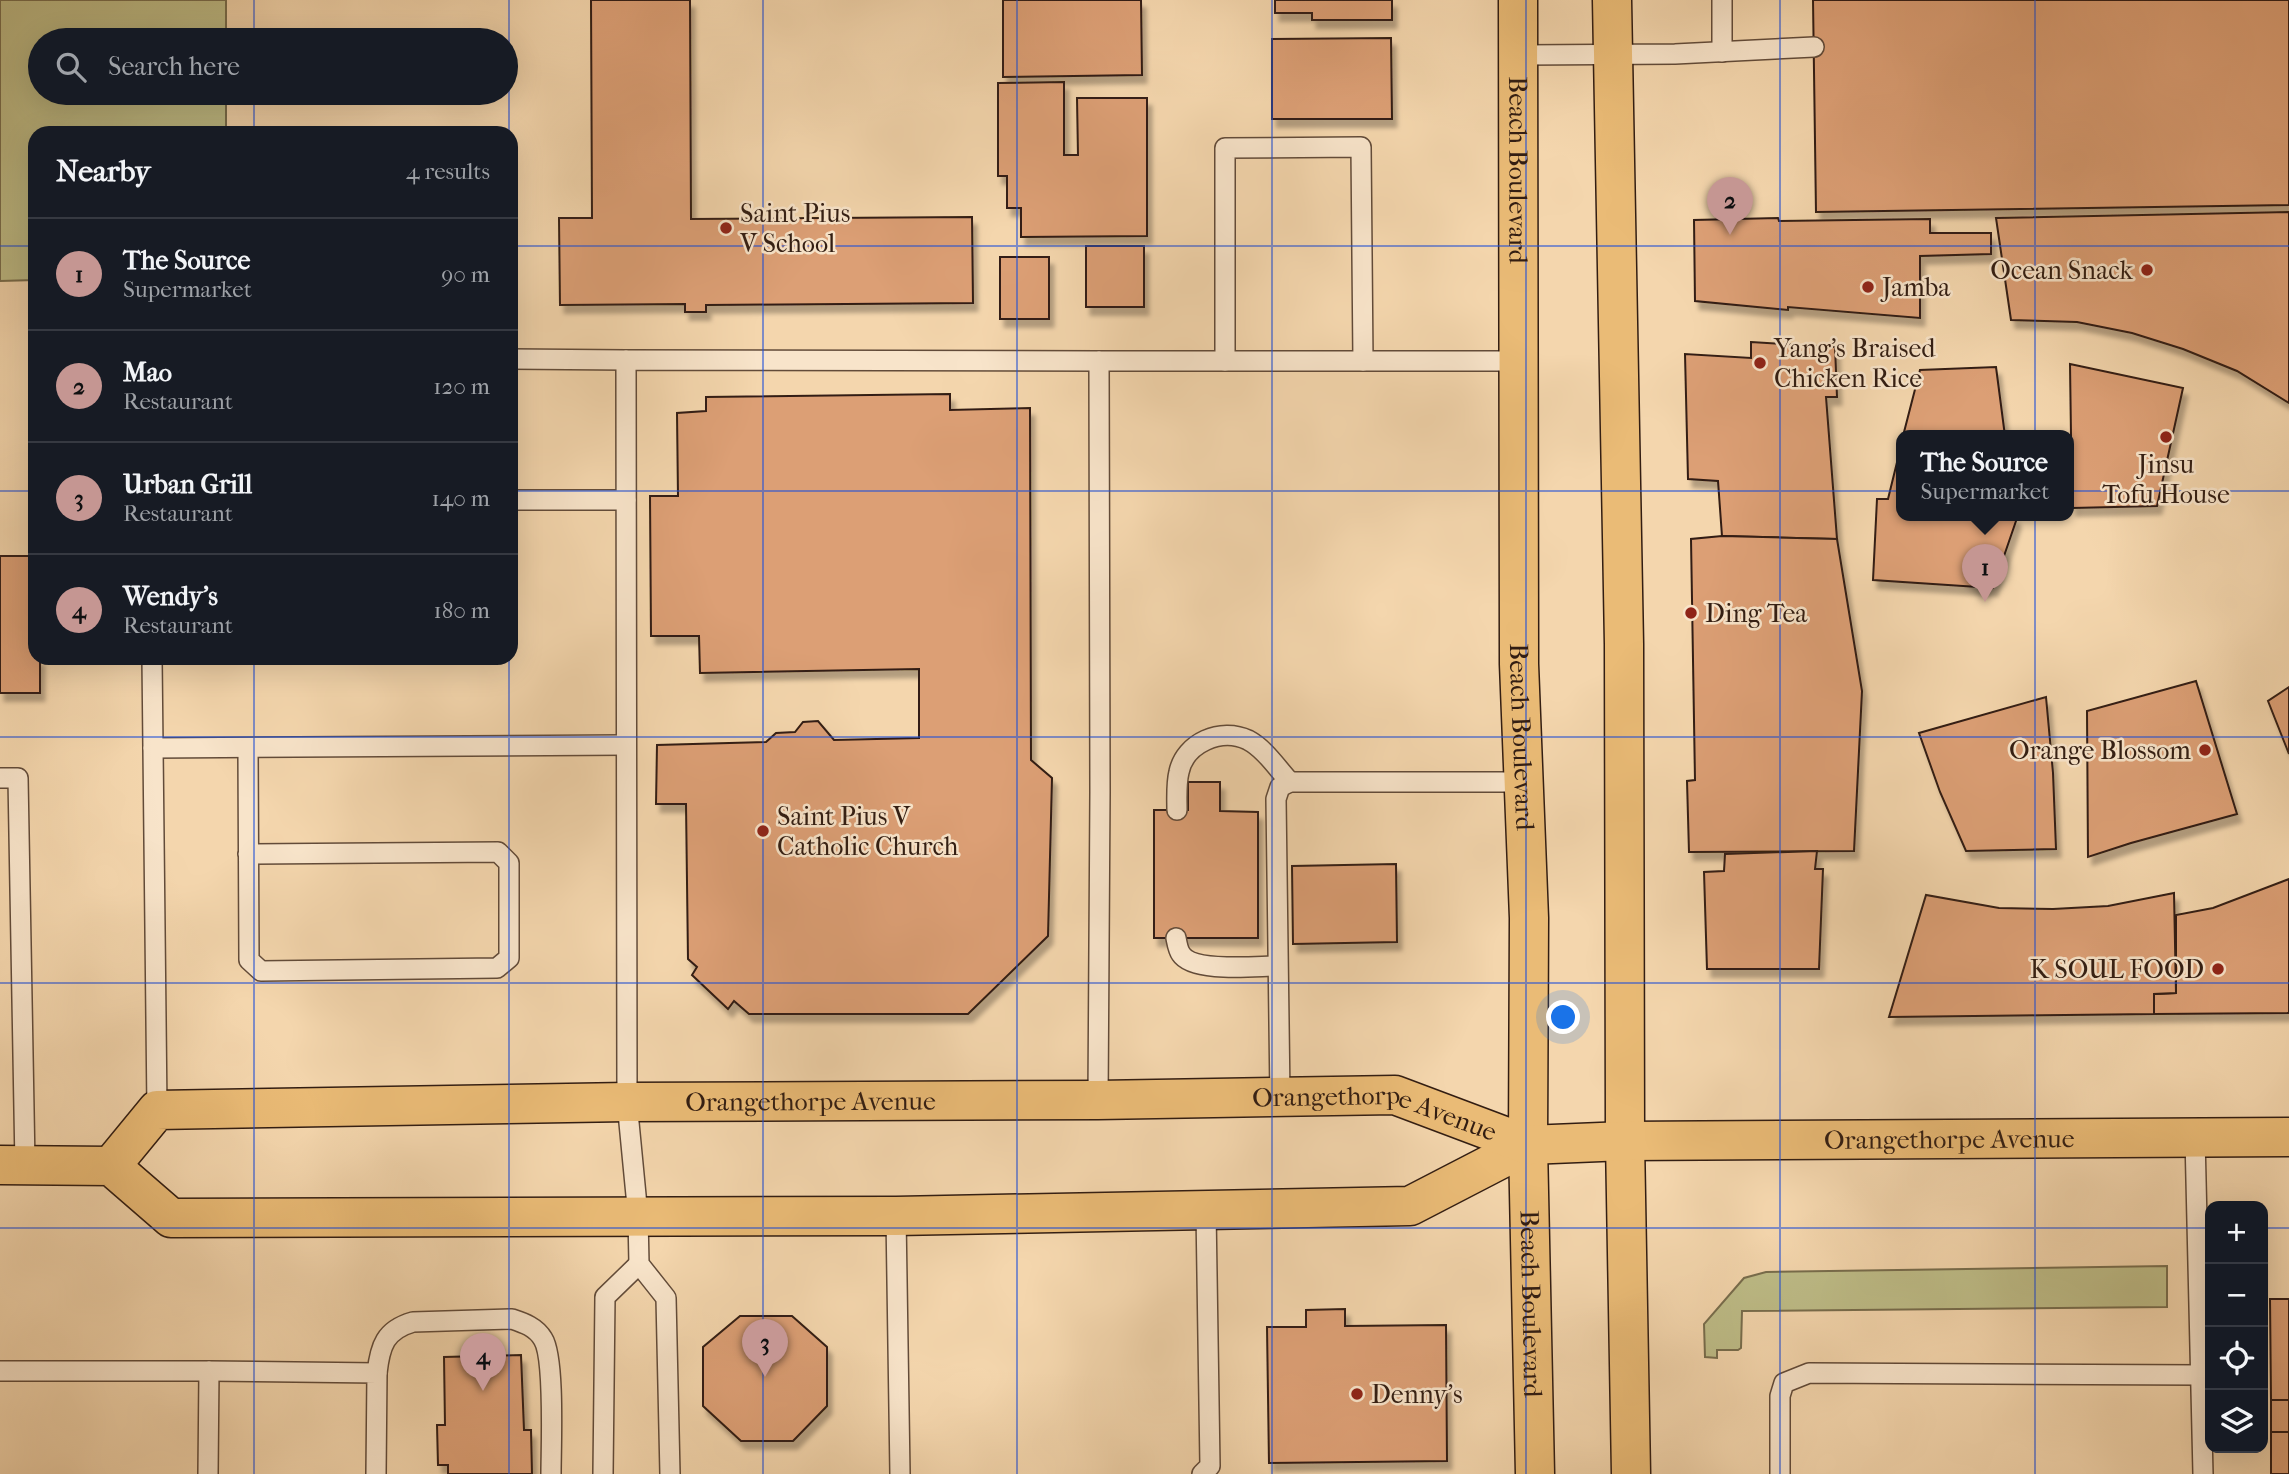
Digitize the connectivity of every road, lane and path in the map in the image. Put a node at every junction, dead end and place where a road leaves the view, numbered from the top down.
1 (1518, 0) edge
2 (1612, 0) edge
3 (1722, 0) edge
4 (1814, 47) dead end
5 (1722, 52) junction
6 (1613, 53) junction
7 (1518, 55) junction
8 (518, 359) edge
9 (626, 360) junction
10 (1099, 361) junction
11 (1225, 361) junction
12 (1363, 361) junction
13 (1519, 361) junction
14 (518, 500) edge
15 (626, 500) junction
16 (152, 665) edge
17 (626, 745) junction
18 (153, 748) junction
19 (248, 748) junction
20 (0, 778) edge
21 (1290, 782) junction
22 (1525, 782) junction
23 (1177, 810) dead end
24 (248, 854) junction
25 (1176, 938) dead end
26 (1277, 966) junction
27 (1280, 1097) junction
28 (1098, 1100) junction
29 (627, 1102) junction
30 (158, 1110) junction
31 (2289, 1137) edge
32 (2195, 1138) junction
33 (1625, 1141) junction
34 (1528, 1145) junction
35 (12, 1165) edge
36 (111, 1167) junction
37 (1206, 1211) junction
38 (638, 1216) junction
39 (896, 1216) junction
40 (639, 1264) junction
41 (0, 1371) edge
42 (209, 1371) junction
43 (377, 1373) junction
44 (2200, 1375) junction
45 (208, 1474) edge
46 (376, 1474) edge
47 (551, 1474) edge
48 (603, 1474) edge
49 (670, 1474) edge
50 (900, 1474) edge
51 (1202, 1474) edge
52 (1535, 1474) edge
53 (1631, 1474) edge
54 (1780, 1474) edge
55 (2203, 1474) edge

1 - 7 main road, Beach Boulevard
2 - 6 main road
3 - 5 lane
4 - 5 lane
5 - 6 lane
6 - 7 lane
6 - 33 main road
7 - 13 main road, Beach Boulevard
8 - 9 lane
9 - 10 lane
9 - 15 lane
10 - 11 lane
10 - 28 lane
11 - 12 lane
11 - 12 lane
12 - 13 lane
13 - 22 main road, Beach Boulevard
14 - 15 lane
15 - 17 lane
16 - 18 lane
17 - 19 lane
17 - 29 lane
18 - 19 lane
18 - 30 lane
19 - 24 lane
20 - 35 lane
21 - 22 lane
21 - 23 lane
21 - 26 lane
22 - 34 main road, Beach Boulevard
24 - 24 lane
25 - 26 lane
26 - 27 lane
27 - 28 main road, Orangethorpe Avenue
27 - 34 main road, Orangethorpe Avenue
28 - 29 main road, Orangethorpe Avenue
29 - 30 main road, Orangethorpe Avenue
29 - 38 lane
30 - 36 main road
31 - 32 main road, Orangethorpe Avenue
32 - 33 main road, Orangethorpe Avenue
32 - 44 lane
33 - 34 main road, Orangethorpe Avenue
33 - 53 main road
34 - 37 main road, Orangethorpe Avenue
34 - 52 main road, Beach Boulevard
35 - 36 main road
36 - 38 main road, Orangethorpe Avenue
37 - 39 main road, Orangethorpe Avenue
37 - 51 lane
38 - 39 main road, Orangethorpe Avenue
38 - 40 lane
39 - 50 lane
40 - 48 lane
40 - 49 lane
41 - 42 lane
42 - 43 lane
42 - 45 lane
43 - 46 lane
43 - 47 lane
44 - 54 lane
44 - 55 lane

